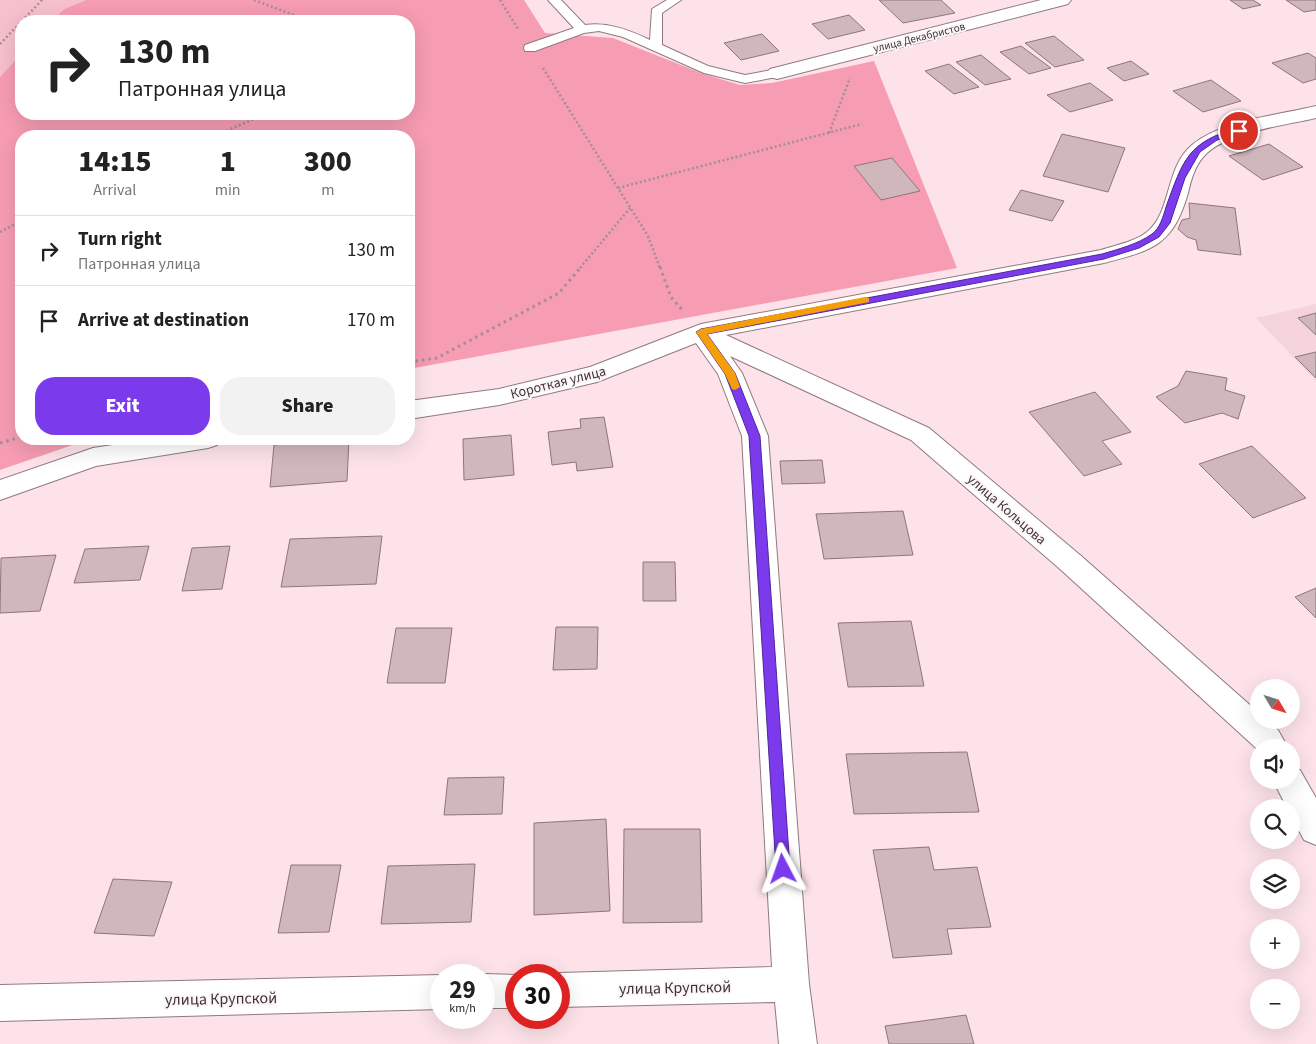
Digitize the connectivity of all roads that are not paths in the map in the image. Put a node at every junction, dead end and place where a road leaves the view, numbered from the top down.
1 (554, 0) edge
2 (675, 0) edge
3 (1062, 0) edge
4 (582, 29) junction
5 (530, 48) road end
6 (656, 48) junction
7 (776, 73) joint
8 (1316, 112) edge
9 (701, 332) junction
10 (415, 409) edge
11 (170, 445) edge
12 (0, 490) edge
13 (1268, 739) edge
14 (1294, 789) edge
15 (1316, 830) edge
16 (791, 984) junction
17 (570, 990) edge
18 (430, 992) edge
19 (0, 1003) edge
20 (798, 1044) edge

1 - 4 lane
2 - 6 lane
3 - 7 street, улица Декабристов
4 - 5 lane
4 - 6 lane
6 - 7 lane
8 - 9 street, Короткая улица
9 - 10 street, Короткая улица
9 - 13 street, улица Кольцова
9 - 16 street
11 - 12 street
14 - 15 street
16 - 17 street, улица Крупской
16 - 20 street
18 - 19 street, улица Крупской

